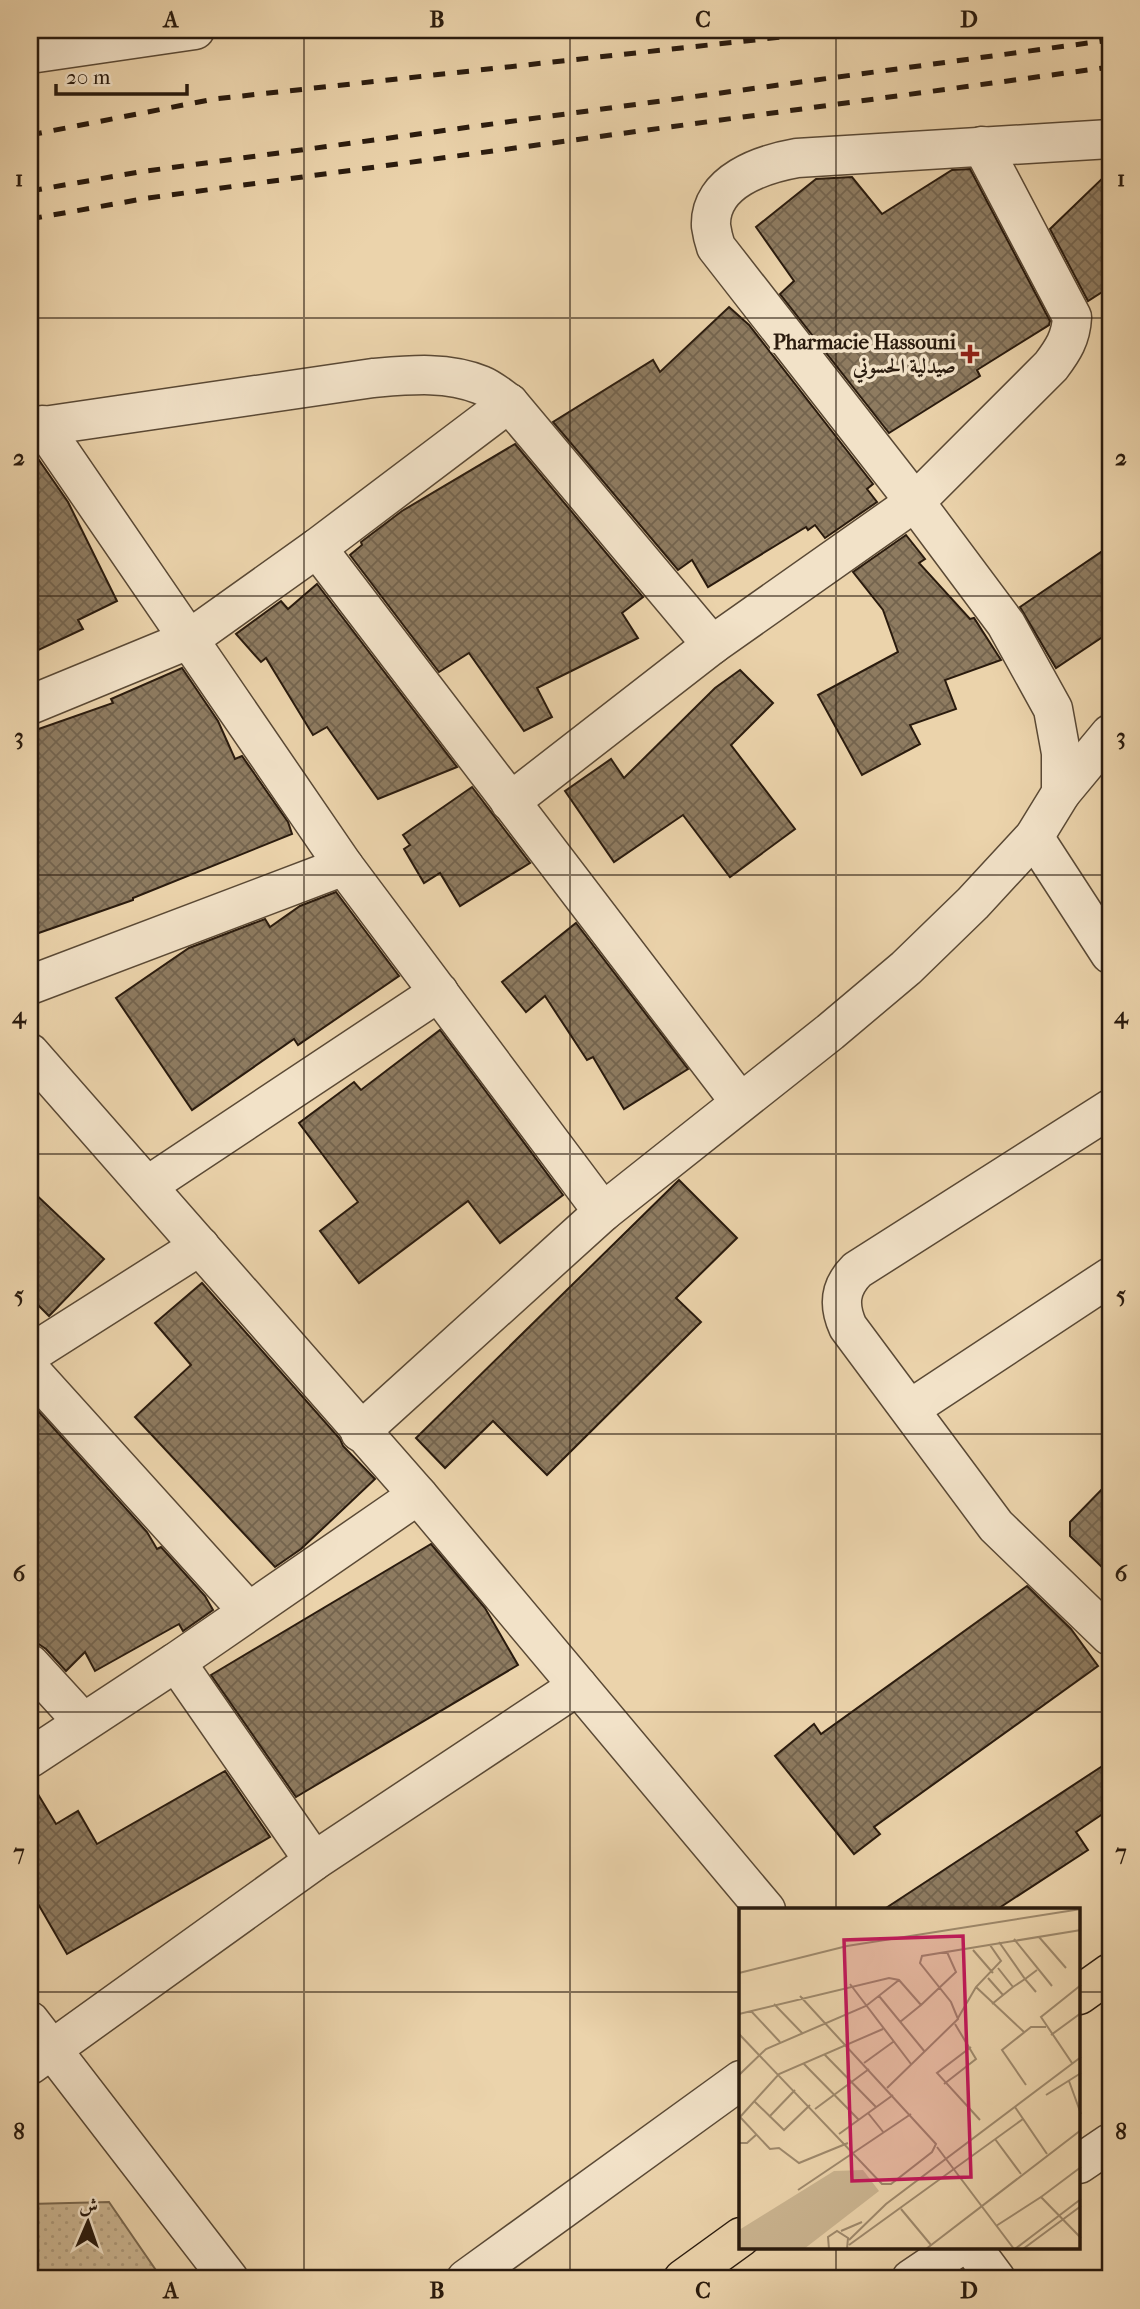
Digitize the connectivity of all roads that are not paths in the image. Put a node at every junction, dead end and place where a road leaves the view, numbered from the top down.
1 (195, 30) edge
2 (30, 54) edge
3 (1110, 139) edge
4 (982, 146) junction
5 (509, 403) junction
6 (36, 427) edge
7 (915, 502) junction
8 (317, 548) junction
9 (188, 640) junction
10 (712, 645) junction
11 (30, 705) edge
12 (1110, 734) edge
13 (1060, 793) junction
14 (510, 802) junction
15 (1034, 837) junction
16 (344, 866) junction
17 (1110, 954) edge
18 (30, 985) edge
19 (439, 992) junction
20 (30, 1053) edge
21 (740, 1102) junction
22 (1110, 1109) edge
23 (147, 1186) junction
24 (603, 1212) junction
25 (200, 1246) junction
26 (1110, 1277) edge
27 (30, 1354) edge
28 (30, 1370) edge
29 (910, 1409) junction
30 (360, 1432) junction
31 (418, 1495) junction
32 (248, 1611) junction
33 (1110, 1636) edge
34 (176, 1662) junction
35 (30, 1664) edge
36 (578, 1686) junction
37 (83, 1722) junction
38 (30, 1758) edge
39 (314, 1861) junction
40 (764, 1908) edge
41 (1110, 1973) edge
42 (1080, 1994) edge
43 (37, 2045) edge
44 (739, 2081) edge
45 (1110, 2143) edge
46 (1080, 2163) edge
47 (739, 2238) edge
48 (954, 2250) edge
49 (974, 2250) edge
50 (229, 2279) edge
51 (466, 2279) edge
52 (683, 2279) edge
53 (911, 2279) edge
54 (996, 2279) edge

1 - 2 street
3 - 4 street
4 - 7 street
4 - 7 street
5 - 6 street
5 - 8 street
5 - 10 street
6 - 9 street
7 - 10 street
7 - 13 street
8 - 9 street
8 - 14 street
9 - 11 street
9 - 16 street
10 - 14 street
12 - 13 street
13 - 15 street
14 - 21 street
15 - 17 street
15 - 21 street
16 - 18 street
16 - 19 street
19 - 23 street
19 - 24 street
20 - 23 street
21 - 24 street
22 - 29 street
23 - 25 street
24 - 30 street
25 - 27 street
25 - 30 street
26 - 29 street
28 - 32 street
29 - 33 street
30 - 31 street
31 - 32 street
31 - 36 street
32 - 34 street
34 - 37 street
34 - 39 street
35 - 37 street
36 - 39 street
36 - 40 street
37 - 38 street
39 - 43 street
41 - 42 main road
43 - 50 street
44 - 51 street
45 - 46 street
47 - 52 main road
48 - 53 street
49 - 54 street

